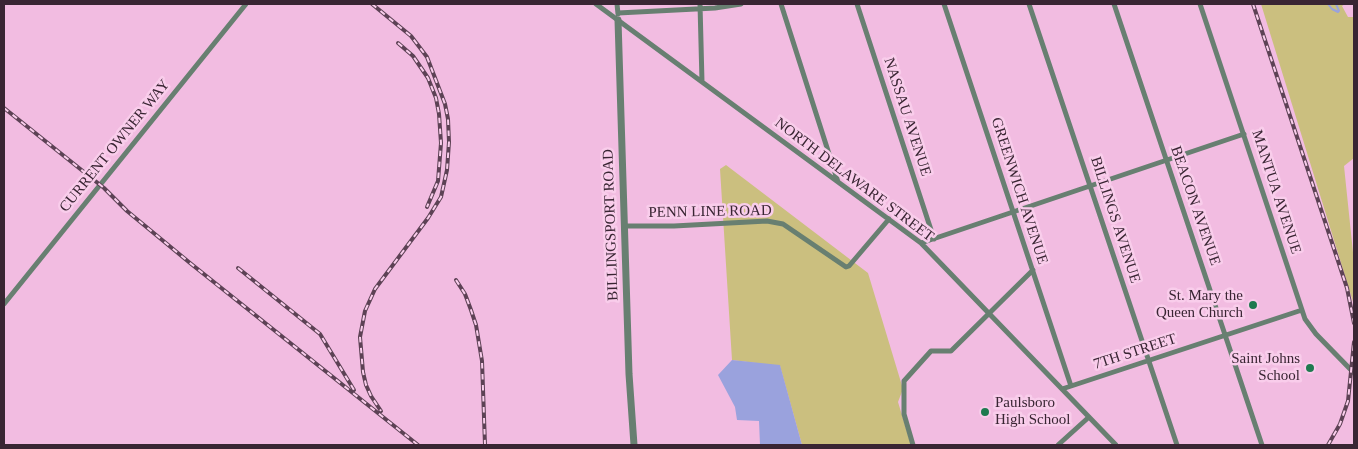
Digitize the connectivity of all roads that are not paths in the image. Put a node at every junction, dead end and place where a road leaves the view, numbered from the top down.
1 (246, 4) edge
2 (596, 4) edge
3 (617, 4) edge
4 (741, 4) edge
5 (780, 4) edge
6 (857, 4) edge
7 (944, 4) edge
8 (1029, 4) edge
9 (1114, 4) edge
10 (1200, 4) edge
11 (700, 6) edge
12 (618, 16) junction
13 (702, 82) junction
14 (1244, 134) junction
15 (1166, 160) junction
16 (838, 182) junction
17 (1090, 186) junction
18 (1013, 212) junction
19 (889, 219) junction
20 (625, 226) junction
21 (934, 239) junction
22 (921, 243) junction
23 (1033, 270) junction
24 (4, 304) edge
25 (1302, 310) junction
26 (989, 314) junction
27 (1225, 335) junction
28 (1148, 360) junction
29 (1354, 373) edge
30 (1071, 386) junction
31 (1062, 389) junction
32 (1089, 417) junction
33 (634, 445) edge
34 (913, 445) edge
35 (1058, 445) edge
36 (1116, 445) edge
37 (1177, 445) edge
38 (1262, 445) edge

1 - 24 street, CURRENT OWNER WAY
2 - 12 street, NORTH DELAWARE STREET
3 - 12 street, BILLINGSPORT ROAD
4 - 11 street
5 - 16 street
6 - 21 street, NASSAU AVENUE
7 - 18 street, GREENWICH AVENUE
8 - 17 street, BILLINGS AVENUE
9 - 15 street, BEACON AVENUE
10 - 14 street, MANTUA AVENUE
11 - 12 street
11 - 13 street
12 - 13 street, NORTH DELAWARE STREET
12 - 20 street, BILLINGSPORT ROAD
13 - 16 street, NORTH DELAWARE STREET
14 - 15 street
14 - 25 street, MANTUA AVENUE
15 - 17 street
15 - 27 street, BEACON AVENUE
16 - 19 street, NORTH DELAWARE STREET
17 - 18 street
17 - 28 street, BILLINGS AVENUE
18 - 21 street
18 - 23 street, GREENWICH AVENUE
19 - 20 street, PENN LINE ROAD
19 - 22 street, NORTH DELAWARE STREET
20 - 33 street, BILLINGSPORT ROAD
21 - 22 street
22 - 26 street, NORTH DELAWARE STREET
23 - 26 street
23 - 30 street, GREENWICH AVENUE
25 - 27 street, 7TH STREET
25 - 29 street, MANTUA AVENUE
26 - 31 street, NORTH DELAWARE STREET
26 - 34 street
27 - 28 street, 7TH STREET
27 - 38 street, BEACON AVENUE
28 - 30 street, 7TH STREET
28 - 37 street, BILLINGS AVENUE
30 - 31 street, 7TH STREET
31 - 32 street, NORTH DELAWARE STREET
32 - 35 street
32 - 36 street, NORTH DELAWARE STREET

